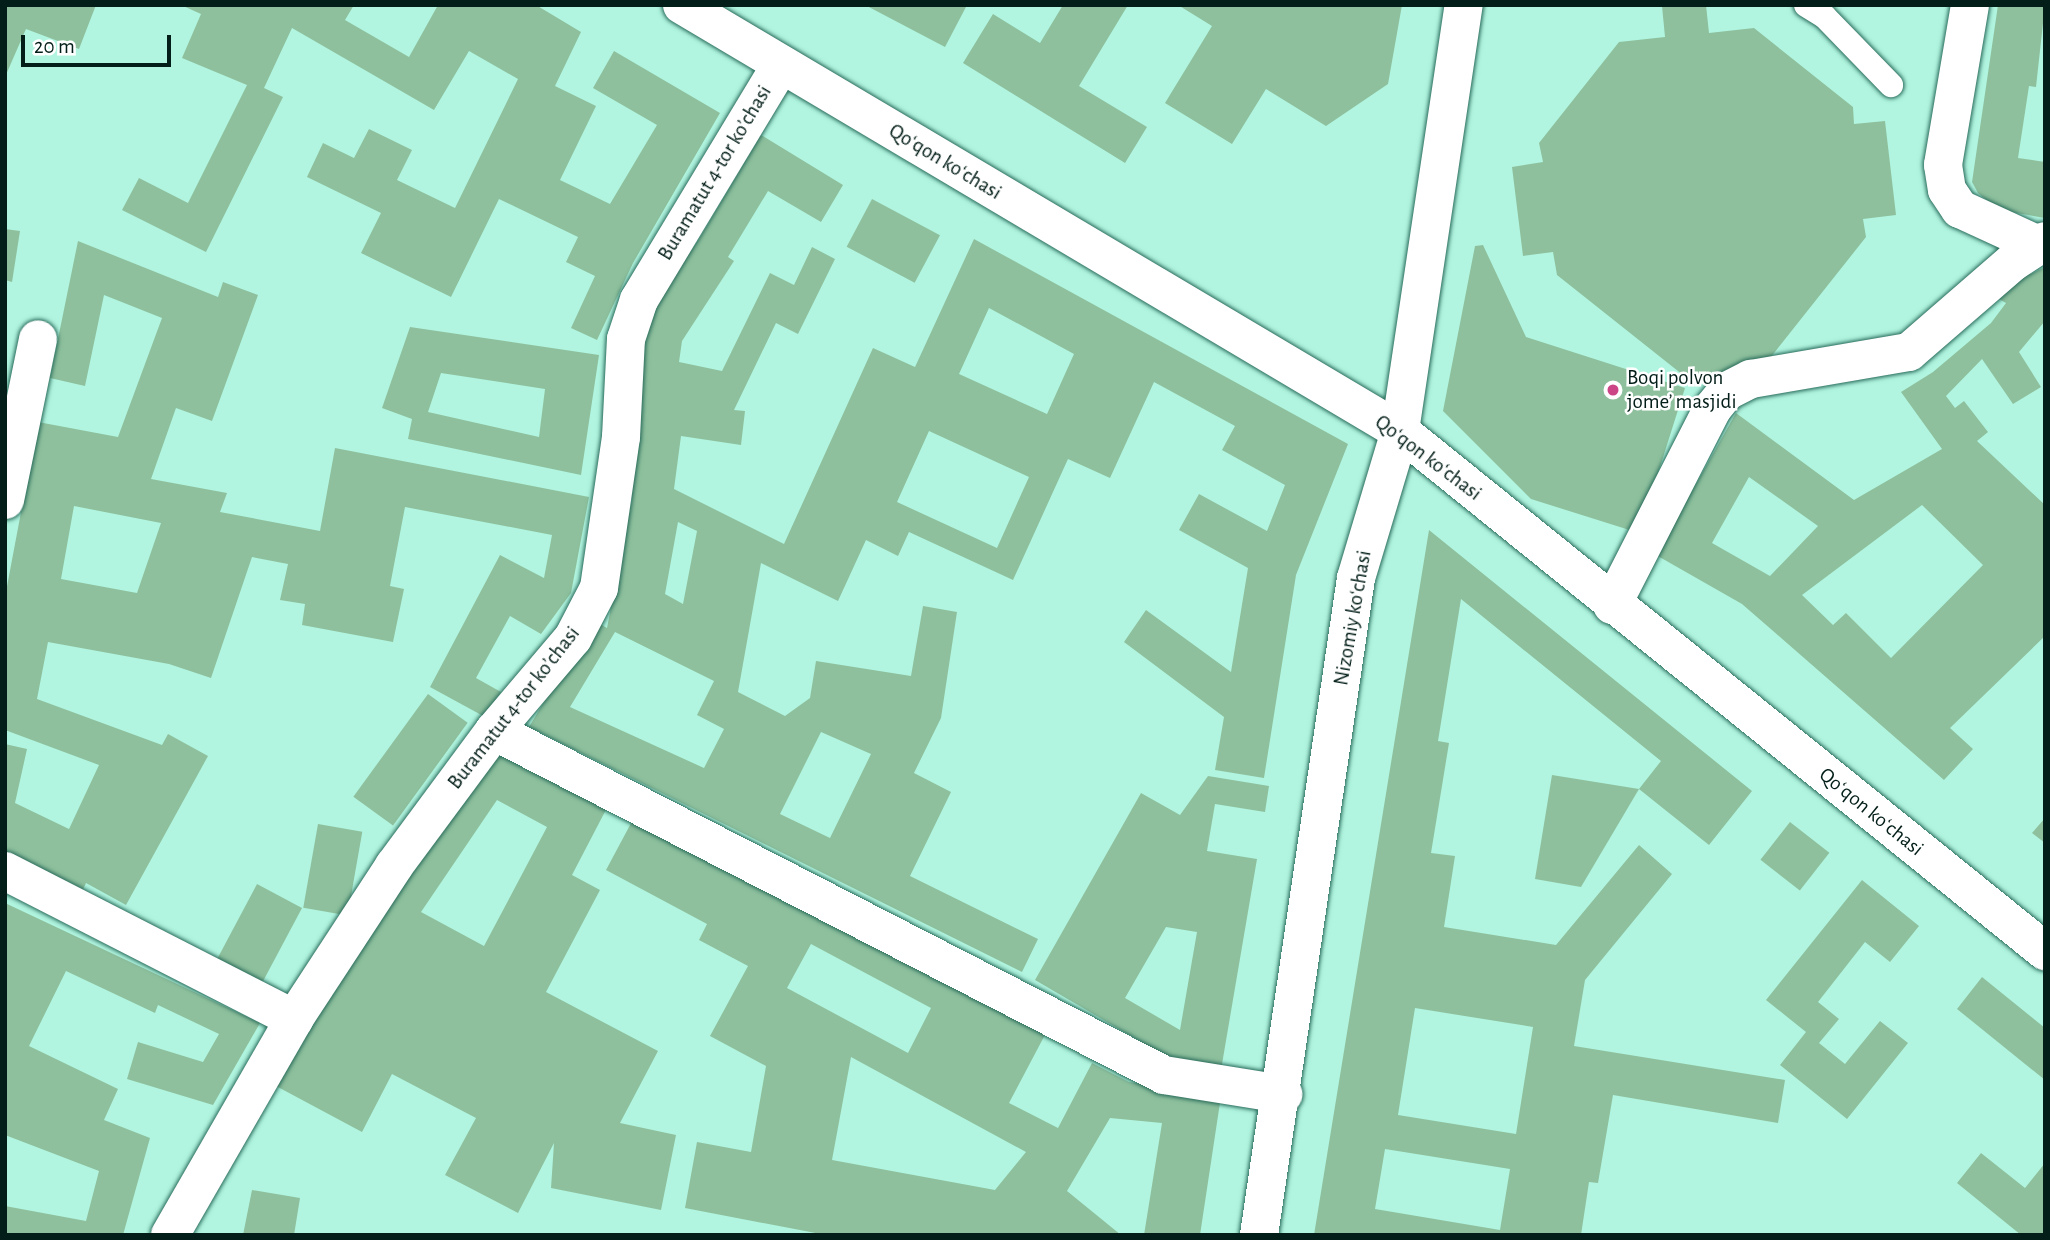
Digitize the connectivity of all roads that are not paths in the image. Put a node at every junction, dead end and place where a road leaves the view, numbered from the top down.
1 (682, 5) edge
2 (1464, 5) edge
3 (1806, 5) edge
4 (1970, 5) edge
5 (781, 65) junction
6 (1891, 85) dead end
7 (2040, 243) edge
8 (38, 339) dead end
9 (1400, 431) junction
10 (5, 500) edge
11 (1612, 605) junction
12 (494, 731) junction
13 (5, 872) edge
14 (2045, 951) edge
15 (295, 1019) junction
16 (1283, 1094) junction
17 (170, 1235) edge
18 (1259, 1235) edge

1 - 5 street, Qoʻqon koʻchasi
2 - 9 street, Nizomiy koʻchasi
3 - 6 lane
4 - 7 street
5 - 9 street, Qoʻqon koʻchasi
5 - 12 street, Buramatut 4-tor koʼchasi
7 - 11 street
8 - 10 street
9 - 11 street, Qoʻqon koʻchasi
9 - 16 street, Nizomiy koʻchasi
11 - 14 street, Qoʻqon koʻchasi
12 - 15 street, Buramatut 4-tor koʼchasi
12 - 16 street
13 - 15 street
15 - 17 street, Buramatut 4-tor koʼchasi
16 - 18 street, Nizomiy koʻchasi

